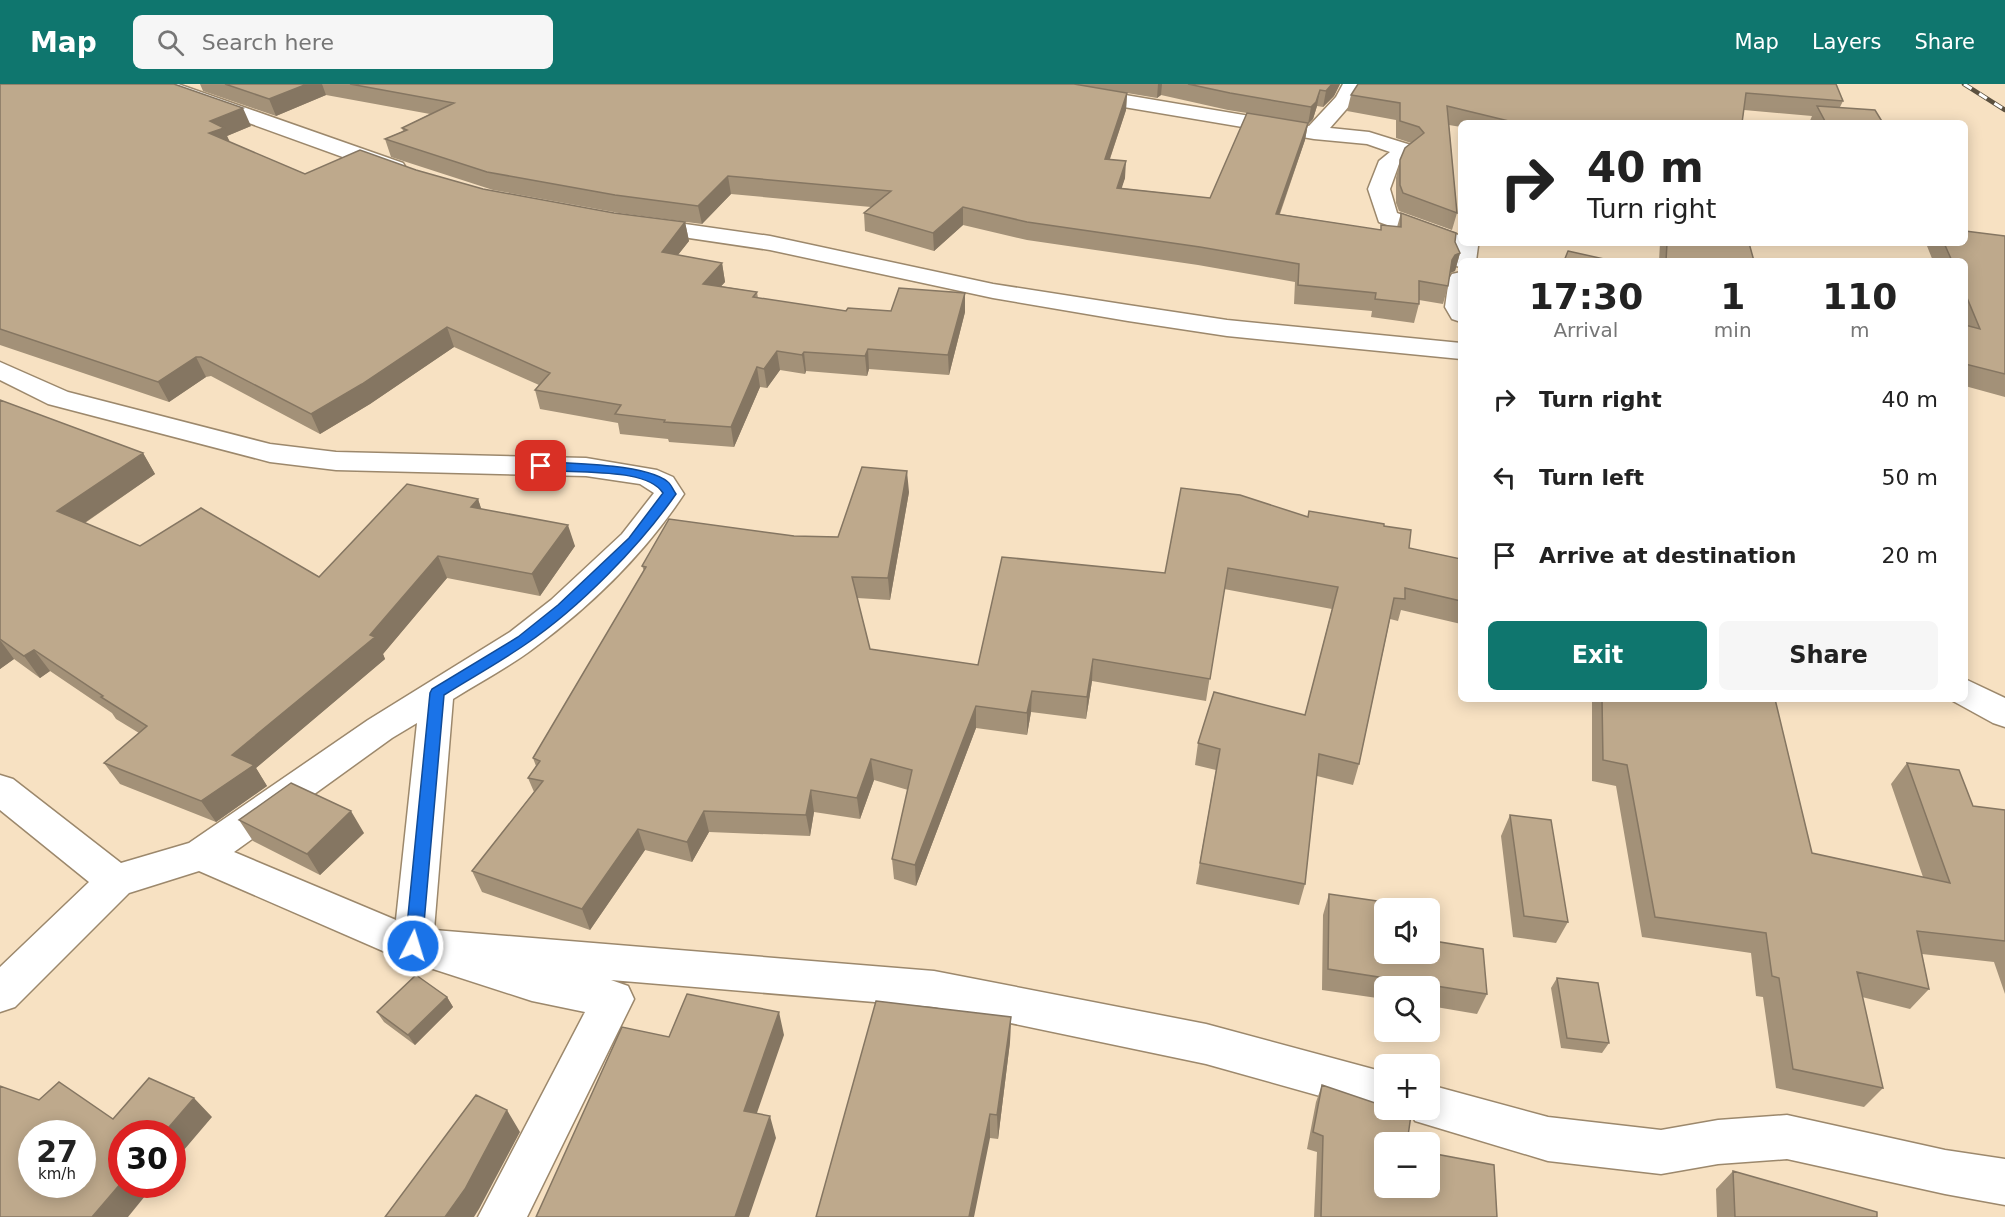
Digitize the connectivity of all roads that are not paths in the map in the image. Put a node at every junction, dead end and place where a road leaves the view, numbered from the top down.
1 (159, 84) edge
2 (1023, 84) edge
3 (1353, 84) edge
4 (1172, 91) dead end
5 (1157, 105) junction
6 (1314, 133) junction
7 (420, 177) edge
8 (619, 222) edge
9 (1458, 243) edge
10 (1458, 351) edge
11 (0, 370) edge
12 (437, 693) junction
13 (1968, 694) edge
14 (2005, 714) edge
15 (0, 789) edge
16 (201, 855) junction
17 (116, 881) junction
18 (413, 946) junction
19 (0, 994) edge
20 (1374, 1090) edge
21 (1440, 1109) edge
22 (2005, 1182) edge
23 (501, 1217) edge

1 - 7 street
2 - 5 street
3 - 6 street
4 - 5 street
5 - 6 street
6 - 9 street
8 - 10 street
11 - 12 street
12 - 16 street
12 - 18 street
13 - 14 street
15 - 17 street
16 - 17 street
16 - 18 street
17 - 19 street
18 - 20 street
18 - 23 street
21 - 22 street

